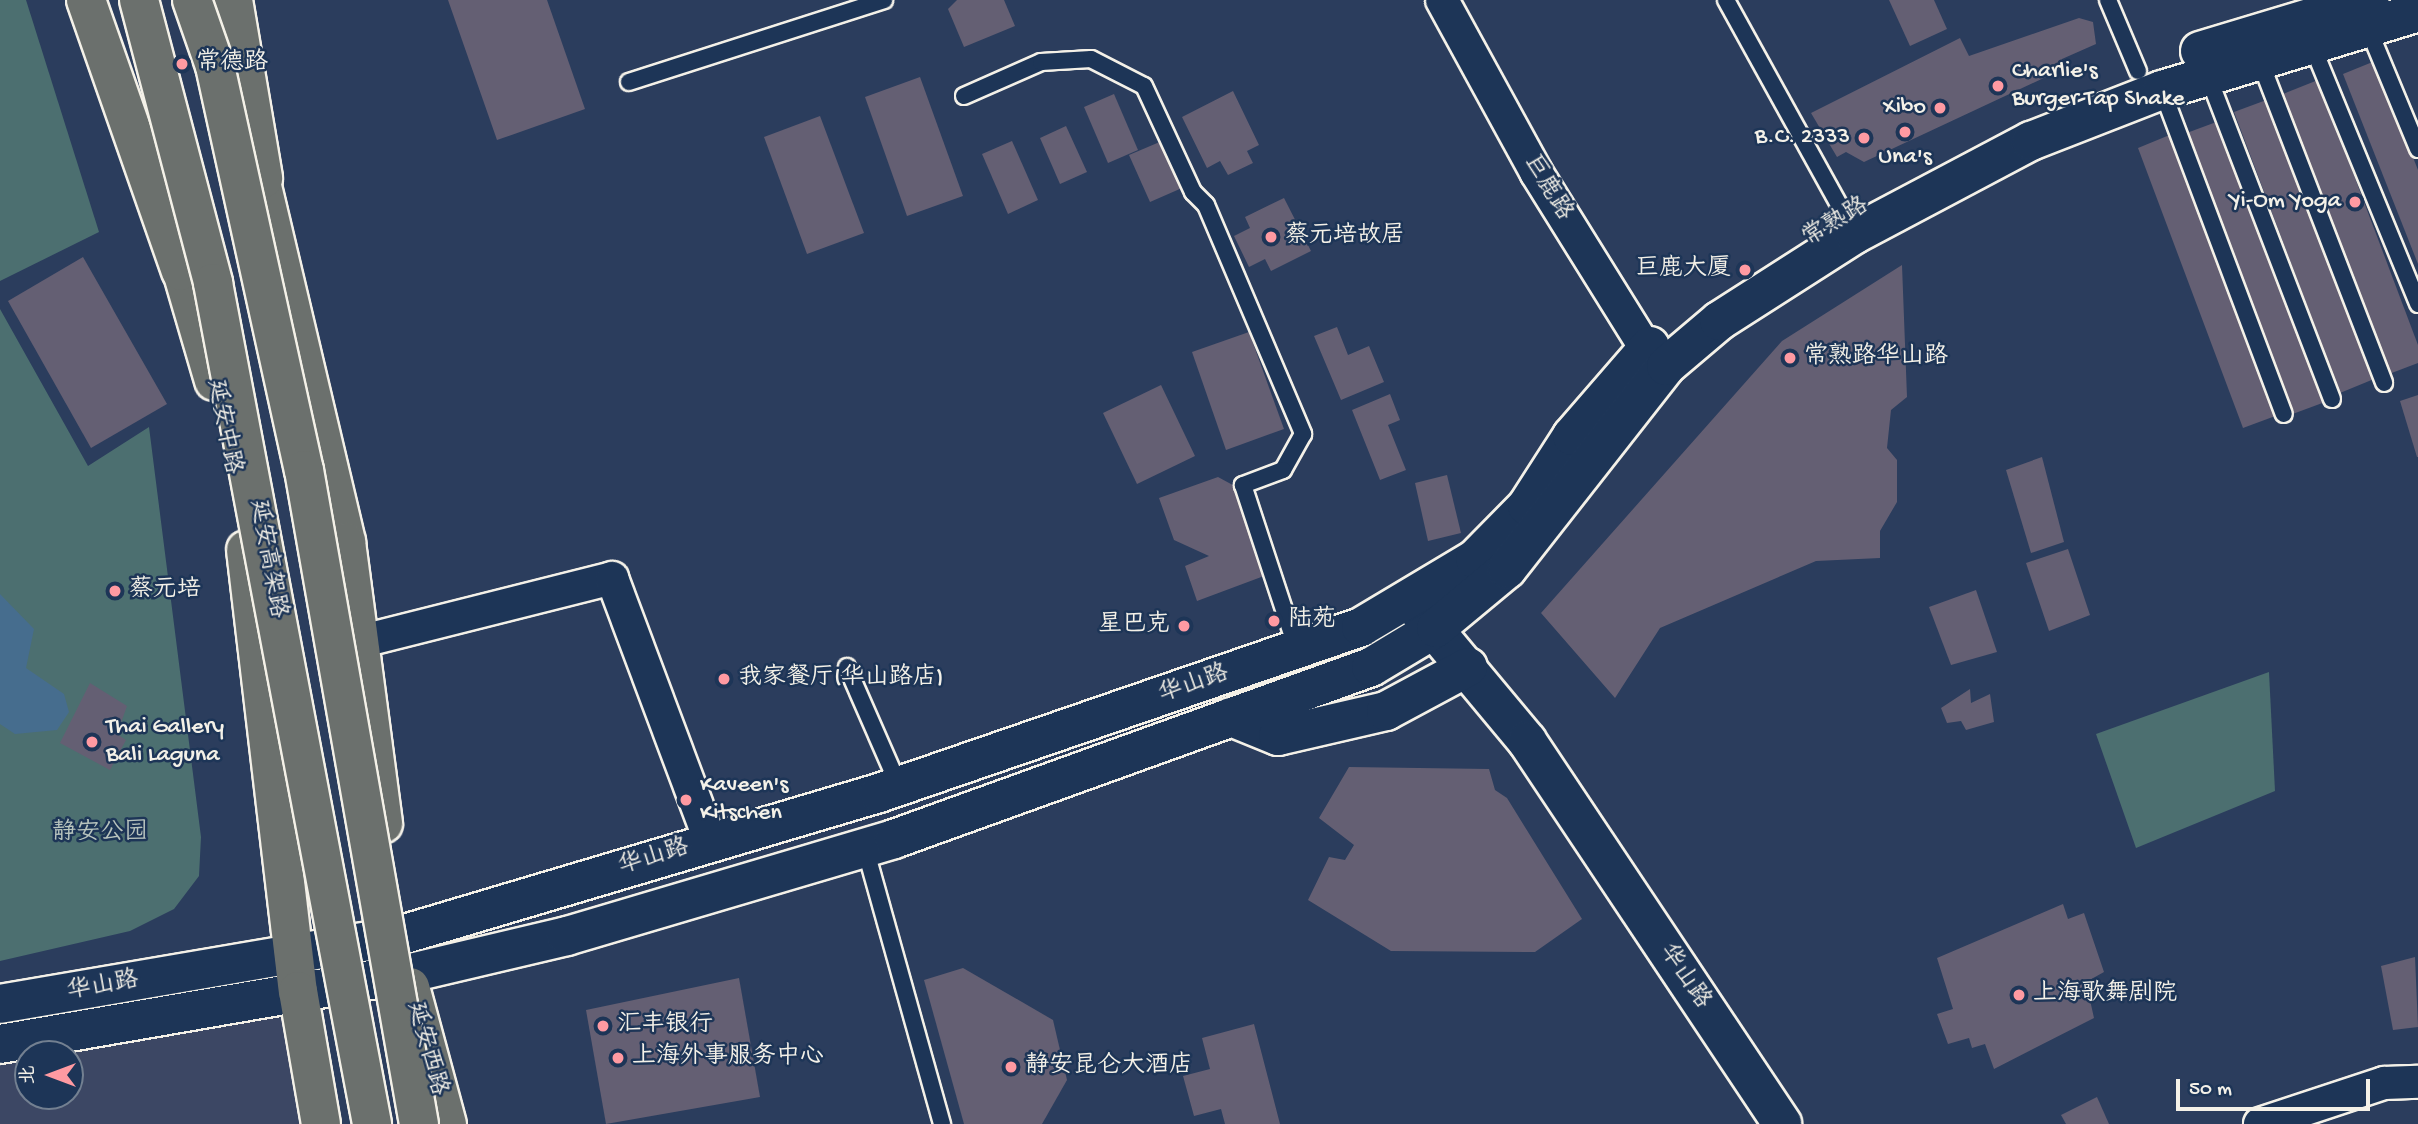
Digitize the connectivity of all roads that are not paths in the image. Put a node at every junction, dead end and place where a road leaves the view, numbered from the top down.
1 (80, 0) edge
2 (86, 0) edge
3 (107, 0) edge
4 (139, 0) edge
5 (192, 0) edge
6 (204, 0) edge
7 (233, 0) edge
8 (253, 0) edge
9 (884, 0) edge
10 (1442, 0) edge
11 (1726, 0) edge
12 (2108, 0) edge
13 (2418, 12) edge
14 (2368, 14) edge
15 (2312, 45) junction
16 (2260, 61) junction
17 (2208, 76) junction
18 (2150, 81) junction
19 (629, 82) dead end
20 (964, 96) dead end
21 (2418, 149) edge
22 (262, 178) junction
23 (1850, 225) junction
24 (181, 271) junction
25 (1745, 304) junction
26 (2418, 304) edge
27 (1656, 357) junction
28 (2384, 383) dead end
29 (2332, 398) dead end
30 (2284, 414) dead end
31 (1406, 598) junction
32 (1436, 628) junction
33 (362, 641) junction
34 (1297, 649) junction
35 (847, 667) dead end
36 (1468, 667) junction
37 (1231, 717) junction
38 (899, 786) junction
39 (710, 840) junction
40 (865, 848) junction
41 (398, 936) junction
42 (294, 954) junction
43 (406, 974) junction
44 (298, 991) junction
45 (0, 1004) edge
46 (0, 1044) edge
47 (2418, 1082) edge
48 (321, 1124) edge
49 (372, 1124) edge
50 (419, 1124) edge
51 (447, 1124) edge
52 (942, 1124) edge
53 (1782, 1124) edge
54 (2260, 1124) edge

1 - 24 main road
2 - 24 main road
3 - 24 main road, 延安中路
4 - 49 main road, 延安高架路, bridge
5 - 50 main road, bridge
6 - 22 main road
7 - 22 main road
8 - 22 main road
9 - 19 lane
10 - 27 street, 巨鹿路
11 - 23 lane
12 - 18 lane
13 - 14 main road, 常熟路
14 - 15 main road, 常熟路
14 - 18 main road, 常熟路
14 - 21 lane
15 - 16 main road, 常熟路
15 - 26 lane
16 - 17 main road, 常熟路
16 - 28 lane
17 - 18 main road, 常熟路
17 - 29 lane
18 - 23 main road, 常熟路
18 - 30 lane
20 - 34 lane
22 - 33 main road
23 - 25 main road, 常熟路
23 - 27 main road, 常熟路
24 - 42 main road, 延安中路
25 - 27 main road, 常熟路
25 - 32 main road
27 - 31 main road, 常熟路
27 - 32 main road, 常熟路
31 - 32 main road, 华山路
31 - 34 main road, 华山路
32 - 36 main road, 华山路
32 - 37 main road, 华山路
33 - 39 street
33 - 41 main road
34 - 38 main road, 华山路
35 - 38 lane
36 - 37 main road
36 - 53 main road, 华山路
37 - 40 main road, 华山路
38 - 39 main road, 华山路
39 - 41 main road, 华山路
40 - 43 main road, 华山路
40 - 52 lane
41 - 42 main road, 华山路
41 - 43 main road
42 - 44 main road, 延安中路
42 - 45 main road, 华山路
43 - 44 main road, 华山路
43 - 51 main road, 延安西路
44 - 46 main road, 华山路
44 - 48 main road
47 - 54 street

